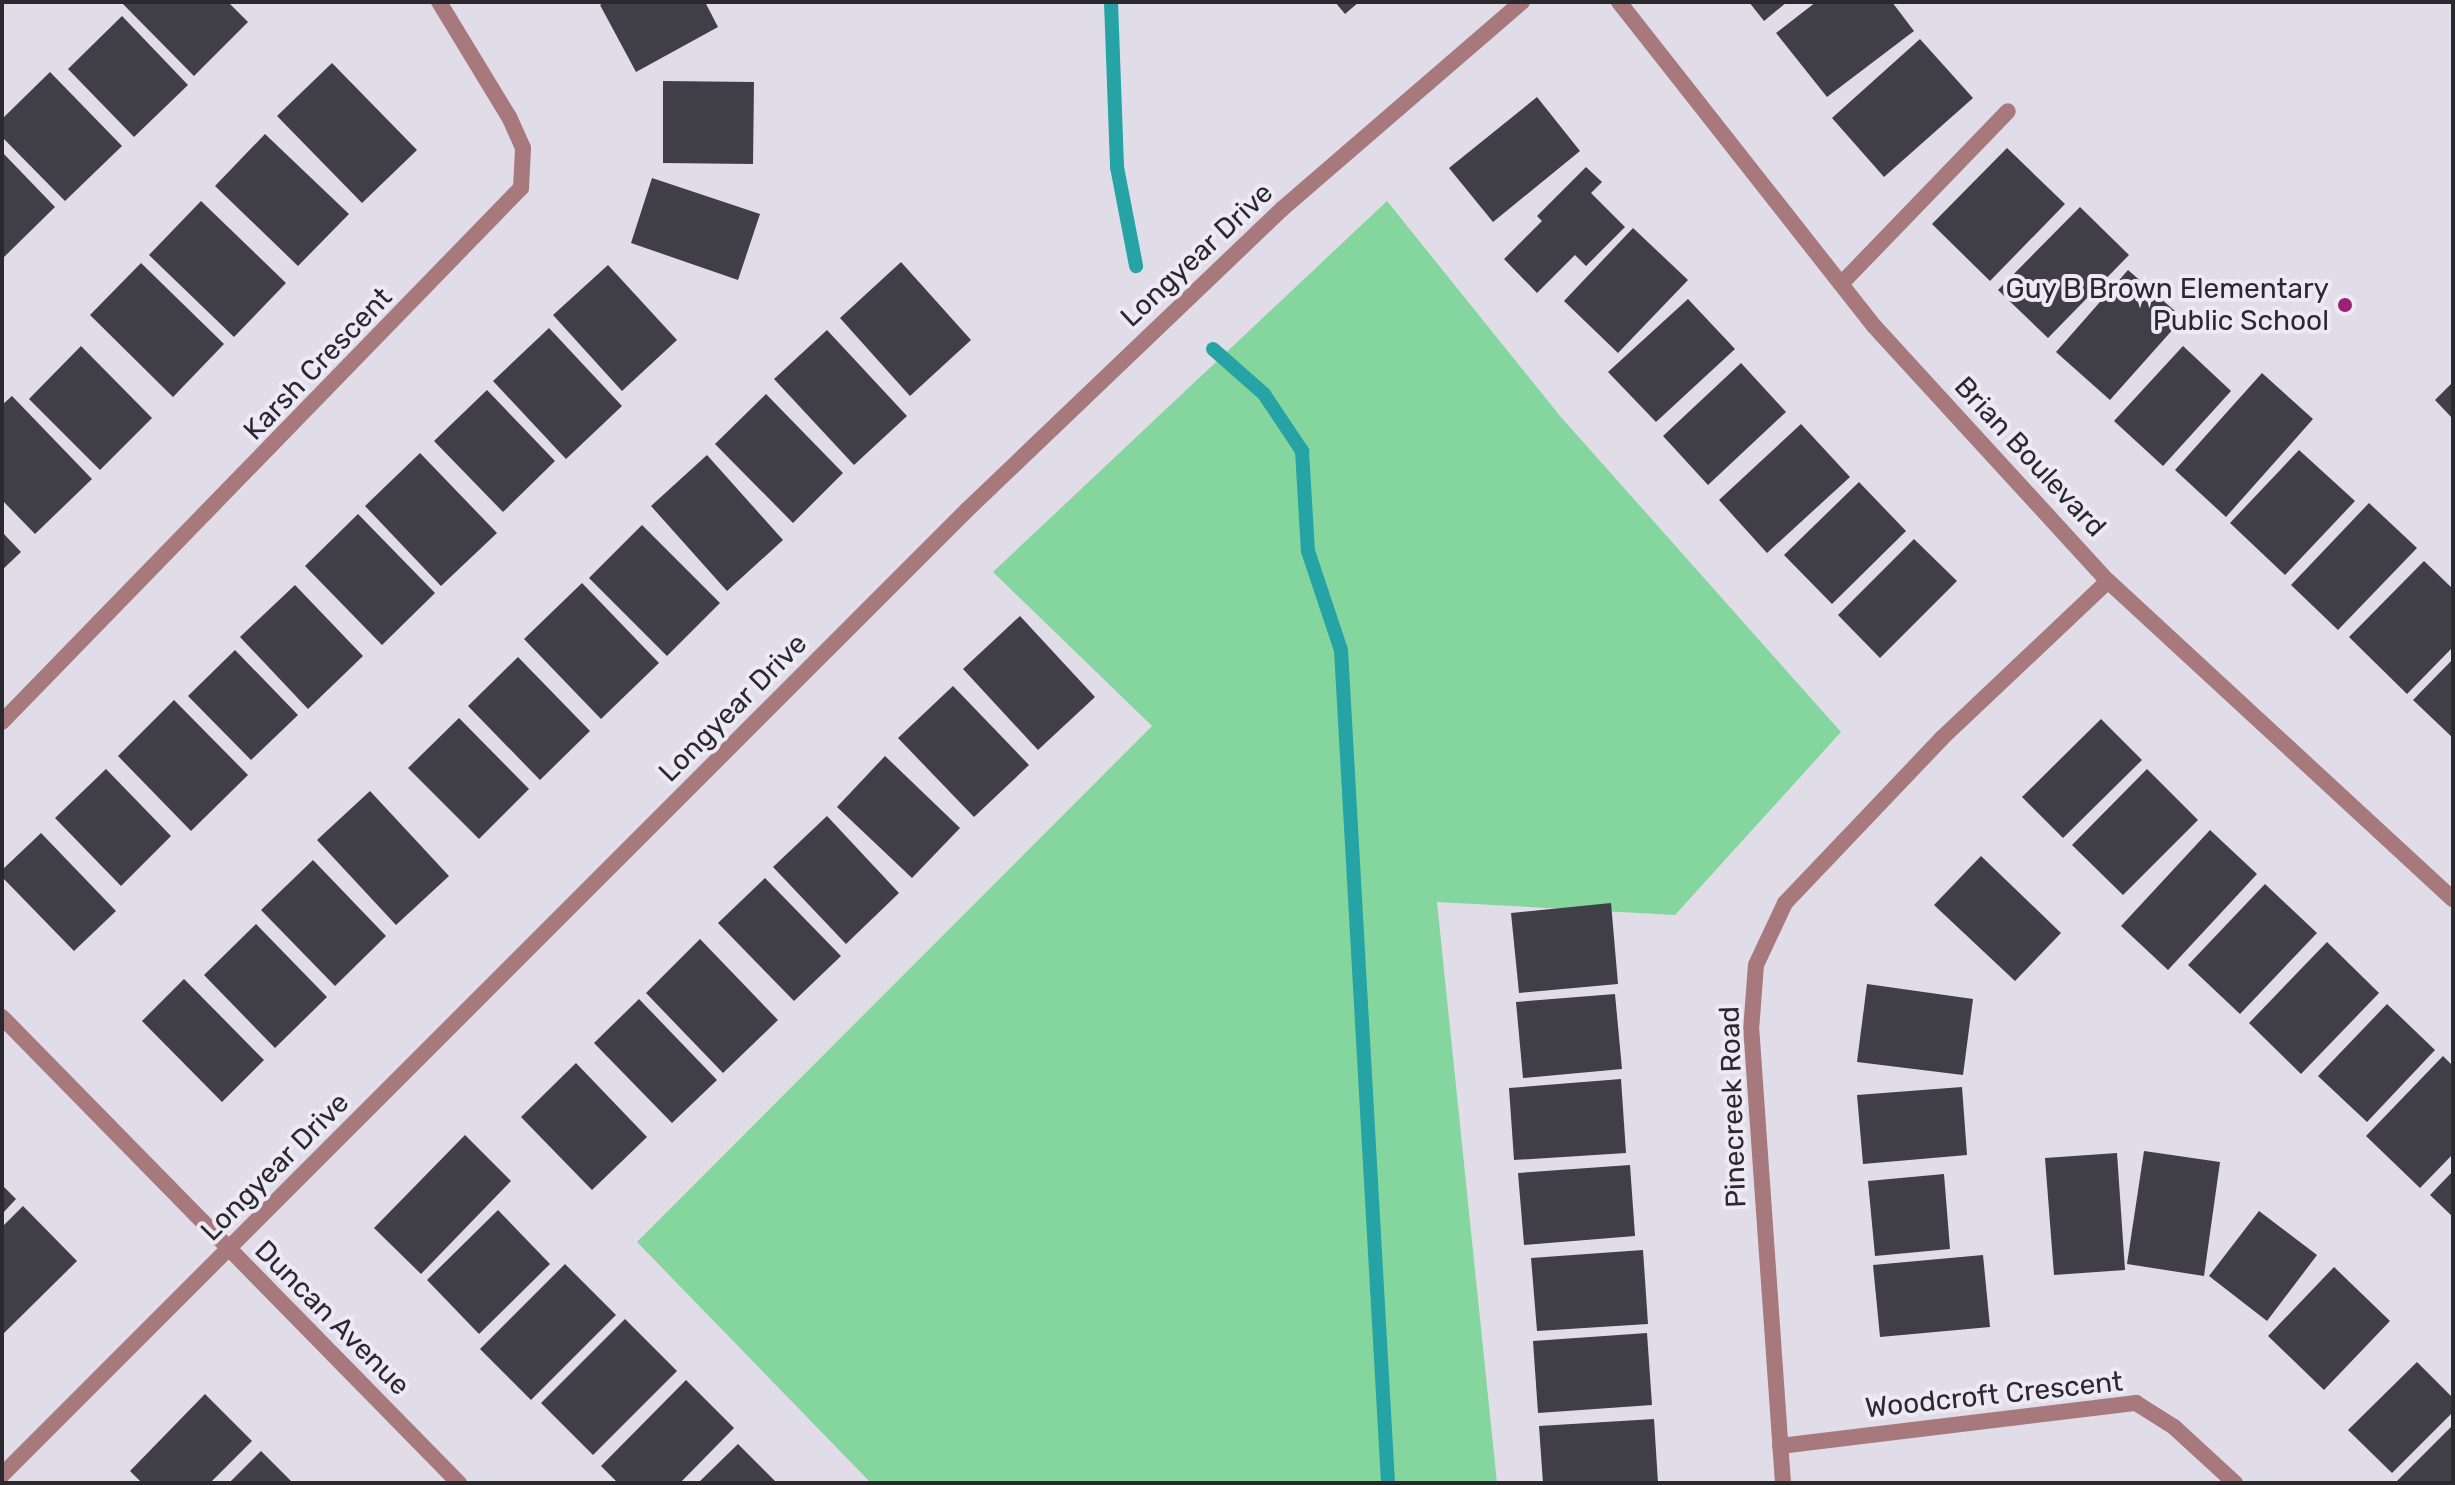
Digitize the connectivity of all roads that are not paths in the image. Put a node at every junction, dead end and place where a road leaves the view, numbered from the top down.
1 (439, 2) edge
2 (1522, 2) edge
3 (1619, 2) edge
4 (2008, 111) dead end
5 (1841, 284) junction
6 (2108, 581) junction
7 (2, 722) edge
8 (2453, 899) edge
9 (2, 1017) edge
10 (229, 1250) junction
11 (1780, 1446) junction
12 (2, 1475) edge
13 (459, 1483) edge
14 (1783, 1483) edge
15 (2235, 1483) edge

1 - 7 street, Karsh Crescent
2 - 10 street, Longyear Drive
3 - 5 street, Brian Boulevard
4 - 5 street
5 - 6 street, Brian Boulevard
6 - 8 street, Brian Boulevard
6 - 11 street, Pinecreek Road
9 - 10 street, Duncan Avenue
10 - 12 street, Longyear Drive
10 - 13 street, Duncan Avenue
11 - 14 street, Pinecreek Road
11 - 15 street, Woodcroft Crescent

